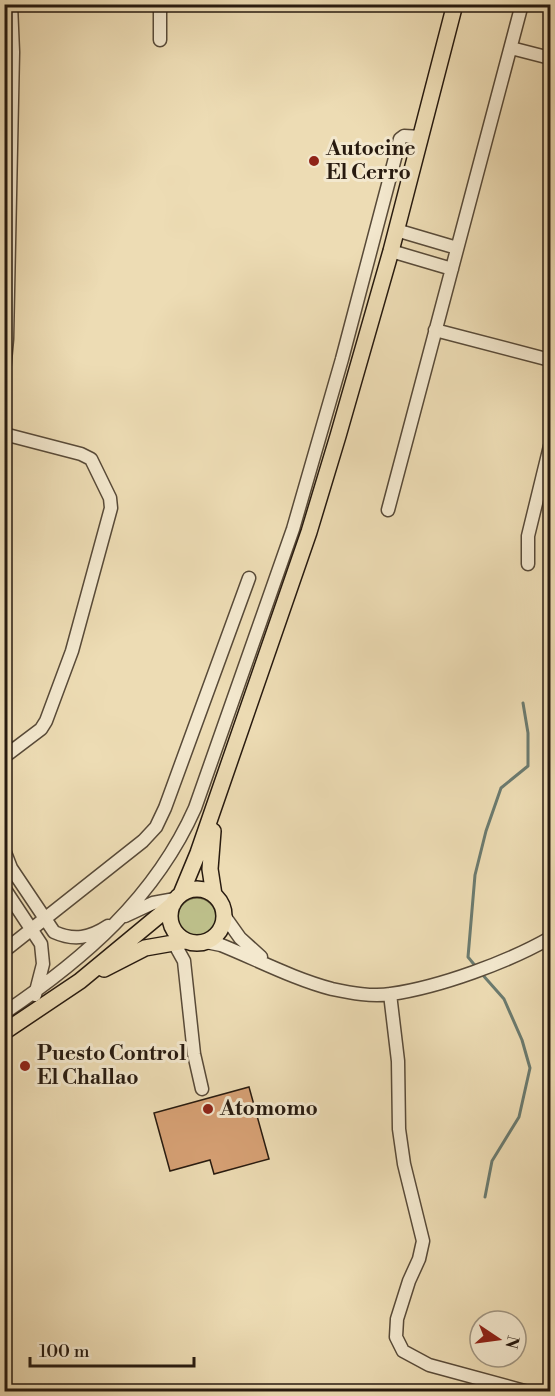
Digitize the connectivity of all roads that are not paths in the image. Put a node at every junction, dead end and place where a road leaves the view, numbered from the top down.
1 (11, 4) edge
2 (160, 4) edge
3 (455, 4) edge
4 (522, 4) edge
5 (160, 40) dead end
6 (511, 48) junction
7 (550, 58) edge
8 (421, 136) junction
9 (396, 230) junction
10 (457, 248) junction
11 (391, 251) junction
12 (452, 269) junction
13 (435, 330) junction
14 (6, 339) edge
15 (342, 359) junction
16 (550, 360) edge
17 (360, 363) junction
18 (4, 372) edge
19 (321, 433) junction
20 (4, 434) edge
21 (338, 436) junction
22 (550, 446) edge
23 (388, 510) dead end
24 (293, 529) junction
25 (309, 532) junction
26 (528, 564) dead end
27 (287, 574) junction
28 (249, 578) dead end
29 (4, 757) edge
30 (217, 798) junction
31 (4, 850) edge
32 (4, 888) edge
33 (214, 895) junction
34 (176, 899) junction
35 (223, 914) junction
36 (123, 917) junction
37 (45, 919) junction
38 (32, 930) junction
39 (550, 938) edge
40 (180, 942) junction
41 (206, 942) junction
42 (4, 951) edge
43 (274, 966) junction
44 (80, 981) junction
45 (36, 991) junction
46 (390, 994) junction
47 (4, 1013) edge
48 (31, 1014) junction
49 (4, 1032) edge
50 (202, 1089) dead end
51 (528, 1392) edge

1 - 14 street
2 - 5 street
3 - 8 main road
4 - 6 street
6 - 7 street
6 - 10 street
8 - 9 main road
8 - 15 street
9 - 10 street
9 - 11 main road
10 - 12 street
11 - 12 street
11 - 17 main road
12 - 13 street
13 - 16 street
13 - 23 street
14 - 18 street
15 - 17 street
15 - 19 street
17 - 21 main road
19 - 21 street
19 - 24 street
20 - 29 street
21 - 25 main road
22 - 26 street
24 - 25 street
24 - 27 street
25 - 27 main road
27 - 30 main road
27 - 36 street
28 - 37 street
30 - 33 main road
30 - 34 main road
31 - 37 street
32 - 38 street
33 - 34 main road
33 - 35 main road
34 - 36 street
34 - 40 main road
34 - 44 main road
35 - 41 main road
35 - 43 street
36 - 37 street
36 - 45 street
37 - 38 street
38 - 42 street
38 - 45 street
39 - 46 street
40 - 41 main road
40 - 44 main road
40 - 50 street
41 - 43 street
43 - 46 street
44 - 48 main road
45 - 47 street
45 - 48 street
46 - 51 street
48 - 49 main road

